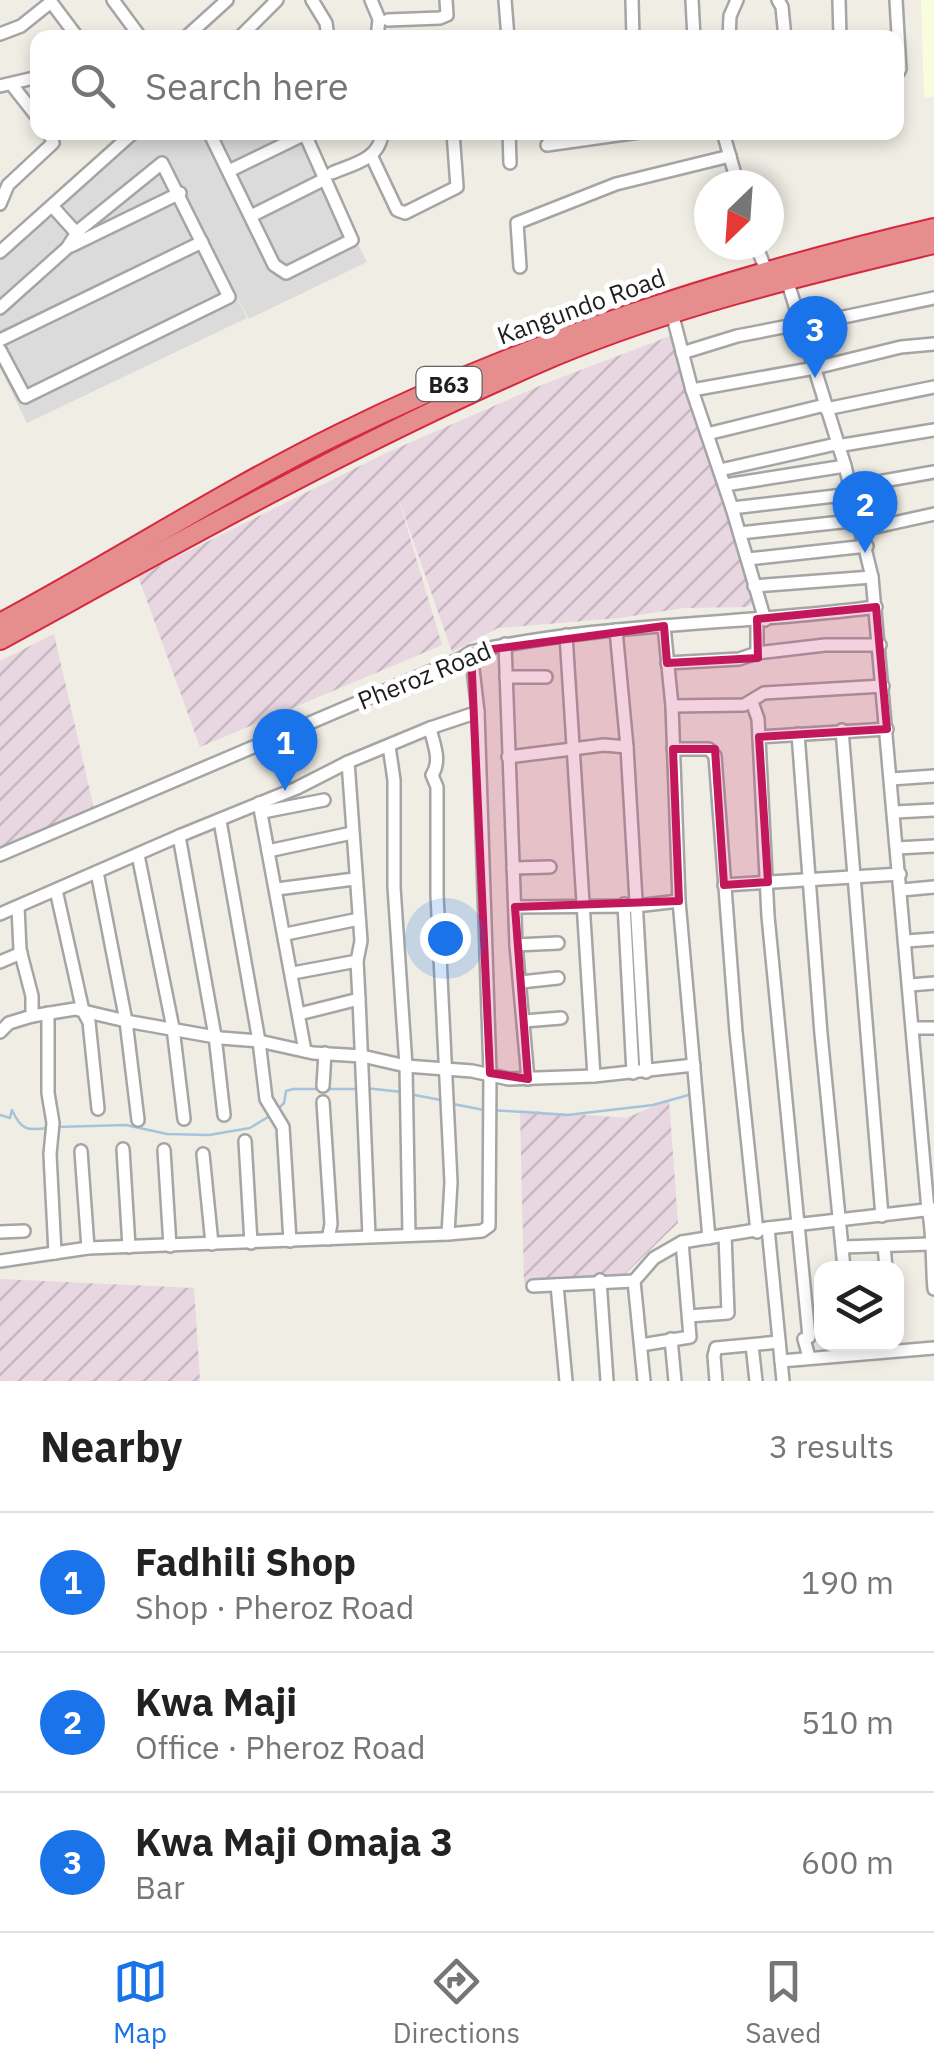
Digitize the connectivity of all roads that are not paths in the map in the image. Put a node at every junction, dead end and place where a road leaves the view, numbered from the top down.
1 (113, 0) edge
2 (277, 0) edge
3 (312, 0) edge
4 (371, 0) edge
5 (446, 0) edge
6 (505, 0) edge
7 (632, 0) edge
8 (737, 0) edge
9 (778, 0) edge
10 (838, 0) edge
11 (896, 0) edge
12 (693, 1) edge
13 (218, 3) edge
14 (388, 20) dead end
15 (72, 30) edge
16 (135, 30) edge
17 (193, 30) edge
18 (246, 30) edge
19 (327, 30) edge
20 (378, 30) edge
21 (507, 30) edge
22 (634, 30) edge
23 (694, 30) edge
24 (730, 30) edge
25 (784, 30) edge
26 (840, 30) edge
27 (898, 30) edge
28 (0, 34) edge
29 (6, 85) edge
30 (30, 110) edge
31 (52, 140) edge
32 (125, 140) edge
33 (213, 140) edge
34 (290, 140) edge
35 (308, 140) edge
36 (381, 140) edge
37 (454, 140) edge
38 (509, 140) edge
39 (581, 140) edge
40 (725, 140) edge
41 (546, 145) dead end
42 (372, 156) junction
43 (730, 156) junction
44 (510, 163) dead end
45 (229, 170) junction
46 (734, 170) edge
47 (329, 176) junction
48 (180, 193) junction
49 (0, 204) edge
50 (53, 206) junction
51 (251, 216) junction
52 (934, 228) edge
53 (79, 235) junction
54 (202, 242) junction
55 (934, 244) edge
56 (0, 252) edge
57 (762, 260) edge
58 (520, 266) dead end
59 (766, 270) junction
60 (787, 280) junction
61 (934, 298) edge
62 (0, 308) edge
63 (672, 313) junction
64 (800, 325) junction
65 (0, 340) edge
66 (934, 344) edge
67 (0, 350) edge
68 (682, 353) junction
69 (815, 368) junction
70 (934, 387) edge
71 (692, 390) junction
72 (825, 407) junction
73 (934, 430) edge
74 (707, 434) junction
75 (837, 445) junction
76 (845, 466) junction
77 (720, 470) junction
78 (934, 472) edge
79 (725, 485) junction
80 (851, 490) junction
81 (732, 508) junction
82 (934, 514) edge
83 (861, 525) junction
84 (740, 533) junction
85 (867, 546) junction
86 (748, 559) junction
87 (872, 577) junction
88 (754, 586) junction
89 (876, 607) junction
90 (761, 619) junction
91 (0, 624) edge
92 (664, 626) junction
93 (616, 630) junction
94 (566, 635) junction
95 (0, 640) edge
96 (505, 644) junction
97 (880, 645) junction
98 (471, 652) junction
99 (758, 653) junction
100 (668, 663) junction
101 (506, 677) junction
102 (546, 677) dead end
103 (883, 686) junction
104 (752, 702) junction
105 (672, 706) junction
106 (478, 712) junction
107 (430, 728) junction
108 (887, 729) junction
109 (842, 730) junction
110 (798, 734) junction
111 (758, 736) junction
112 (388, 746) junction
113 (627, 747) junction
114 (673, 749) junction
115 (573, 751) junction
116 (508, 756) junction
117 (348, 762) junction
118 (934, 776) edge
119 (892, 779) junction
120 (324, 800) dead end
121 (262, 808) junction
122 (934, 810) edge
123 (895, 812) junction
124 (220, 821) junction
125 (352, 833) junction
126 (178, 836) junction
127 (934, 846) edge
128 (897, 848) junction
129 (268, 852) junction
130 (0, 855) edge
131 (138, 855) junction
132 (513, 868) junction
133 (550, 868) dead end
134 (97, 872) junction
135 (900, 874) junction
136 (852, 876) junction
137 (354, 879) junction
138 (812, 880) junction
139 (768, 882) junction
140 (724, 885) junction
141 (934, 887) edge
142 (277, 889) junction
143 (56, 890) junction
144 (902, 890) junction
145 (680, 901) junction
146 (584, 904) junction
147 (630, 905) junction
148 (18, 906) junction
149 (515, 907) junction
150 (0, 914) edge
151 (359, 919) junction
152 (286, 934) junction
153 (934, 938) edge
154 (906, 941) junction
155 (558, 943) dead end
156 (516, 945) junction
157 (21, 953) junction
158 (358, 961) junction
159 (0, 962) edge
160 (293, 973) junction
161 (558, 978) dead end
162 (521, 982) junction
163 (934, 984) edge
164 (910, 985) junction
165 (360, 999) junction
166 (83, 1011) junction
167 (48, 1013) junction
168 (299, 1014) junction
169 (32, 1016) junction
170 (561, 1018) dead end
171 (126, 1022) junction
172 (524, 1022) junction
173 (173, 1028) junction
174 (914, 1028) junction
175 (934, 1028) edge
176 (0, 1032) edge
177 (215, 1036) junction
178 (259, 1041) junction
179 (305, 1050) junction
180 (325, 1053) junction
181 (362, 1056) junction
182 (694, 1065) junction
183 (406, 1066) junction
184 (448, 1070) junction
185 (490, 1073) junction
186 (640, 1073) junction
187 (918, 1073) junction
188 (934, 1073) edge
189 (594, 1076) junction
190 (528, 1079) junction
191 (323, 1086) dead end
192 (323, 1102) dead end
193 (98, 1109) dead end
194 (224, 1115) dead end
195 (927, 1117) edge
196 (184, 1119) dead end
197 (138, 1120) dead end
198 (245, 1141) dead end
199 (123, 1149) dead end
200 (164, 1150) dead end
201 (81, 1151) dead end
202 (203, 1154) dead end
203 (929, 1156) edge
204 (931, 1210) edge
205 (882, 1216) junction
206 (840, 1220) junction
207 (800, 1225) junction
208 (762, 1230) junction
209 (24, 1231) dead end
210 (0, 1232) edge
211 (448, 1234) junction
212 (408, 1235) junction
213 (369, 1236) junction
214 (725, 1236) junction
215 (709, 1238) junction
216 (328, 1239) junction
217 (290, 1241) junction
218 (682, 1242) junction
219 (251, 1243) junction
220 (212, 1244) junction
221 (930, 1244) junction
222 (170, 1246) junction
223 (884, 1246) junction
224 (128, 1247) junction
225 (88, 1248) junction
226 (843, 1248) junction
227 (55, 1254) junction
228 (0, 1261) edge
229 (844, 1261) edge
230 (885, 1261) edge
231 (600, 1280) junction
232 (634, 1281) junction
233 (557, 1285) junction
234 (533, 1286) dead end
235 (934, 1290) edge
236 (689, 1316) junction
237 (671, 1340) junction
238 (779, 1342) junction
239 (752, 1344) junction
240 (641, 1346) junction
241 (904, 1347) edge
242 (934, 1348) edge
243 (840, 1351) edge
244 (809, 1357) junction
245 (781, 1361) junction
246 (566, 1381) edge
247 (607, 1381) edge
248 (644, 1381) edge
249 (676, 1381) edge
250 (716, 1381) edge
251 (756, 1381) edge
252 (784, 1381) edge

1 - 16 street
2 - 18 street
3 - 19 street
4 - 20 street
5 - 14 street
6 - 21 street
7 - 22 street
8 - 24 street
9 - 25 street
10 - 26 street
11 - 27 street
12 - 23 street
13 - 17 street
15 - 28 street
29 - 30 street
31 - 49 street
32 - 50 street
33 - 45 street
34 - 45 street
35 - 47 street
36 - 42 street
37 - 42 street
38 - 44 street
39 - 41 street
40 - 43 street
42 - 47 street
43 - 46 street
43 - 58 street
45 - 51 street
47 - 51 street
47 - 51 street
48 - 53 street
48 - 53 street
48 - 54 street
50 - 53 street
50 - 56 street
52 - 59 highway, Kangundo Road / B63
53 - 62 street
54 - 65 street
54 - 67 street
55 - 60 highway, Kangundo Road / B63
57 - 59 street
59 - 91 highway, Kangundo Road / B63
60 - 63 highway, Kangundo Road / B63
60 - 64 street
61 - 64 street
63 - 68 street
63 - 95 highway, Kangundo Road / B63
64 - 68 street
64 - 69 street
66 - 69 street
68 - 71 street
69 - 71 street
69 - 72 street
70 - 72 street
71 - 74 street
72 - 74 street
72 - 75 street
73 - 75 street
74 - 77 street
75 - 76 street
75 - 77 street
76 - 79 street
76 - 80 street
77 - 79 street
78 - 80 street
79 - 81 street
80 - 81 street
80 - 83 street
81 - 84 street
82 - 83 street
83 - 84 street
83 - 85 street
84 - 86 street
85 - 86 street
85 - 87 street
86 - 88 street
87 - 88 street
87 - 89 street
88 - 90 street
89 - 90 street, Pheroz Road
89 - 97 street
90 - 92 street, Pheroz Road
90 - 99 street
92 - 93 street, Pheroz Road
92 - 100 street
93 - 94 street, Pheroz Road
93 - 113 street
94 - 96 street, Pheroz Road
94 - 115 street
96 - 98 street, Pheroz Road
96 - 101 street
97 - 99 street
97 - 103 street
98 - 106 street
98 - 130 street, Pheroz Road
99 - 100 street
100 - 105 street
101 - 102 street
101 - 116 street
103 - 104 street
103 - 108 street
104 - 105 street
104 - 111 street
105 - 114 street
106 - 107 street
106 - 185 street
107 - 112 street
107 - 184 street
108 - 109 street
108 - 119 street
109 - 110 street
109 - 136 street
110 - 111 street
110 - 138 street
111 - 139 street
112 - 117 street
112 - 183 street
113 - 115 street
113 - 147 street
114 - 140 street
114 - 145 street
115 - 116 street
115 - 146 street
116 - 132 street
117 - 121 street
117 - 125 street
118 - 119 street
119 - 123 street
120 - 121 street
121 - 124 street
121 - 129 street
122 - 123 street
123 - 128 street
124 - 126 street
124 - 178 street
125 - 129 street
125 - 137 street
126 - 131 street
126 - 177 street
127 - 128 street
128 - 135 street
129 - 142 street
131 - 134 street
131 - 173 street
132 - 133 street
132 - 149 street
134 - 143 street
134 - 171 street
135 - 136 street
135 - 144 street
136 - 138 street
136 - 205 street
137 - 142 street
137 - 151 street
138 - 139 street
138 - 206 street
139 - 140 street
139 - 207 street
140 - 208 street
141 - 144 street
142 - 152 street
143 - 148 street
143 - 166 street
144 - 154 street
145 - 147 street
145 - 182 street
146 - 147 street
146 - 149 street
146 - 189 street
147 - 186 street
148 - 150 street
148 - 157 street
149 - 156 street
151 - 152 street
151 - 158 street
152 - 160 street
153 - 154 street
154 - 164 street
155 - 156 street
156 - 162 street
157 - 159 street
157 - 169 street
158 - 160 street
158 - 165 street
160 - 168 street
161 - 162 street
162 - 172 street
163 - 164 street
164 - 174 street
165 - 168 street
165 - 181 street
166 - 167 street
166 - 171 street
166 - 193 street
167 - 169 street
167 - 227 street
168 - 179 street
169 - 176 street
170 - 172 street
171 - 173 street
171 - 197 street
172 - 190 street
173 - 177 street
173 - 196 street
174 - 175 street
174 - 187 street
177 - 178 street
177 - 194 street
178 - 179 street
178 - 217 street
179 - 180 street
180 - 181 street
180 - 191 street
181 - 183 street
181 - 213 street
182 - 186 street
182 - 215 street
183 - 184 street
183 - 212 street
184 - 185 street
184 - 211 street
185 - 190 street
185 - 211 street
186 - 189 street
187 - 188 street
187 - 195 street
189 - 190 street
192 - 216 street
195 - 203 street
198 - 219 street
199 - 224 street
200 - 222 street
201 - 225 street
202 - 220 street
203 - 204 street
204 - 205 street
204 - 221 street
205 - 206 street
206 - 207 street
206 - 226 street
207 - 208 street
207 - 244 street
208 - 214 street
208 - 238 street
209 - 210 street
211 - 212 street
212 - 213 street
213 - 216 street
214 - 215 street
214 - 236 street
215 - 218 street
216 - 217 street
217 - 219 street
218 - 232 street
218 - 236 street
219 - 220 street
220 - 222 street
221 - 223 street
221 - 235 street
222 - 224 street
223 - 226 street
223 - 230 street
224 - 225 street
225 - 227 street
226 - 229 street
227 - 228 street
231 - 232 street
231 - 233 street
231 - 247 street
232 - 240 street
233 - 234 street
233 - 246 street
236 - 237 street
237 - 240 street
237 - 249 street
238 - 239 street
238 - 245 street
239 - 250 street
239 - 251 street
240 - 248 street
241 - 242 street
243 - 244 street
244 - 245 street
245 - 252 street

